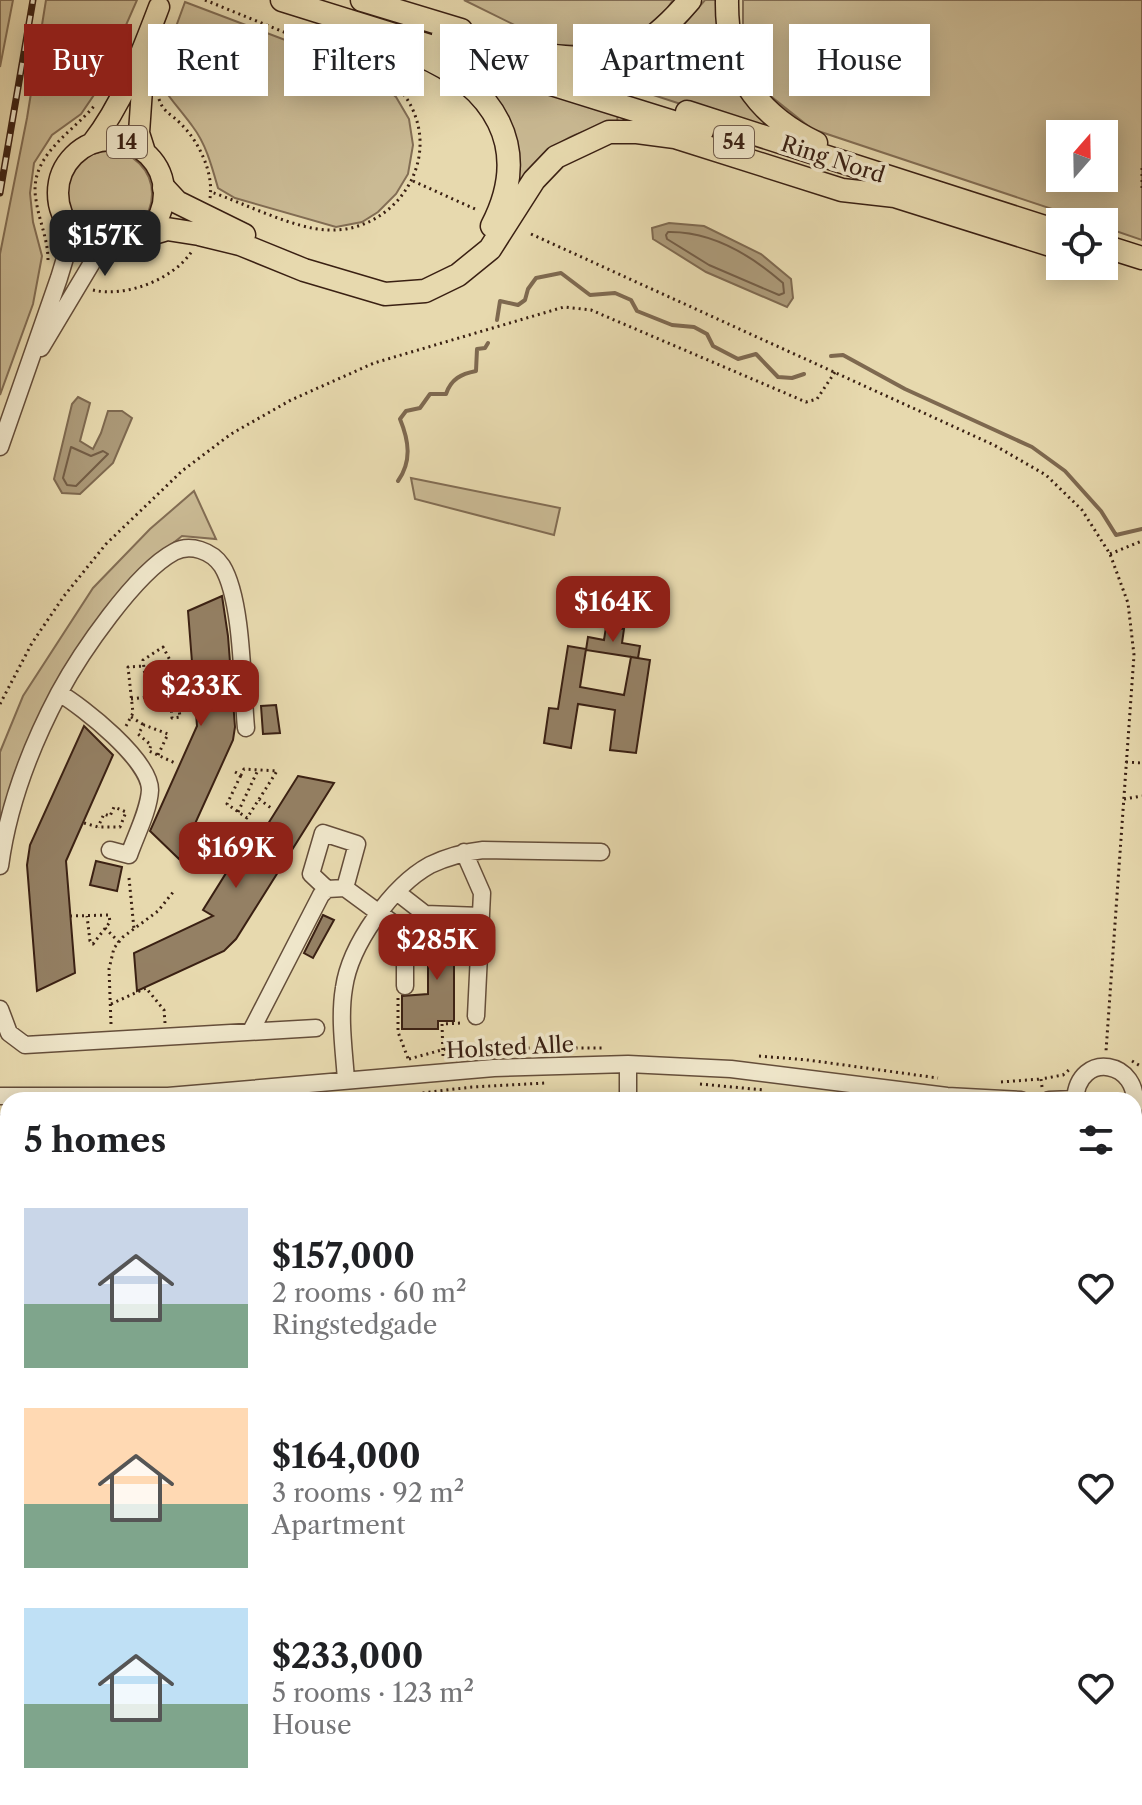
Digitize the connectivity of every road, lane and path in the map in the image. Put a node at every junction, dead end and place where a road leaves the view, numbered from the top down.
1 (205, 0) edge
2 (270, 0) edge
3 (282, 0) edge
4 (331, 0) edge
5 (362, 0) edge
6 (690, 0) edge
7 (727, 0) edge
8 (159, 7) dead end
9 (146, 41) junction
10 (92, 143) junction
11 (145, 152) junction
12 (1142, 168) edge
13 (412, 181) junction
14 (164, 188) junction
15 (1142, 191) edge
16 (211, 192) dead end
17 (895, 196) junction
18 (981, 207) junction
19 (475, 209) dead end
20 (68, 226) junction
21 (1046, 228) edge
22 (531, 234) dead end
23 (144, 236) junction
24 (1046, 244) edge
25 (110, 247) junction
26 (1118, 250) edge
27 (1142, 258) edge
28 (1118, 266) edge
29 (1142, 273) edge
30 (29, 366) junction
31 (835, 372) junction
32 (0, 447) edge
33 (1142, 541) edge
34 (1110, 554) junction
35 (172, 664) junction
36 (184, 664) dead end
37 (144, 666) junction
38 (59, 693) junction
39 (170, 694) junction
40 (131, 699) junction
41 (0, 704) edge
42 (131, 717) junction
43 (144, 725) junction
44 (246, 728) dead end
45 (118, 742) junction
46 (158, 755) junction
47 (1125, 762) junction
48 (175, 763) dead end
49 (1142, 763) edge
50 (258, 770) junction
51 (235, 772) dead end
52 (241, 775) junction
53 (1142, 796) edge
54 (223, 797) dead end
55 (245, 798) junction
56 (259, 799) junction
57 (1124, 799) junction
58 (229, 800) junction
59 (256, 805) junction
60 (271, 808) dead end
61 (238, 812) junction
62 (84, 823) dead end
63 (98, 827) junction
64 (110, 850) dead end
65 (464, 852) junction
66 (601, 852) dead end
67 (0, 866) edge
68 (129, 878) dead end
69 (345, 888) junction
70 (327, 889) junction
71 (174, 891) dead end
72 (398, 893) junction
73 (380, 913) junction
74 (70, 916) dead end
75 (87, 916) junction
76 (481, 916) junction
77 (105, 928) junction
78 (134, 929) junction
79 (119, 942) junction
80 (405, 986) joint
81 (111, 1004) junction
82 (0, 1009) edge
83 (476, 1016) joint
84 (316, 1028) dead end
85 (251, 1031) junction
86 (167, 1036) junction
87 (112, 1040) junction
88 (628, 1064) junction
89 (1108, 1066) junction
90 (444, 1072) junction
91 (415, 1075) junction
92 (346, 1080) junction
93 (553, 1083) dead end
94 (698, 1084) dead end
95 (769, 1090) dead end
96 (212, 1092) edge
97 (430, 1092) edge
98 (628, 1092) edge
99 (915, 1092) edge
100 (1075, 1092) edge
101 (1134, 1092) edge

1 - 13 path
2 - 14 highway
3 - 17 highway, 54
4 - 18 highway, Ring Nord / 54
5 - 6 highway
7 - 18 highway
8 - 9 main road, 14
9 - 10 main road, 14
9 - 11 main road, 14
10 - 11 main road, 14
10 - 20 main road, 14
11 - 14 main road, 14
12 - 15 path
13 - 16 path
13 - 19 path
14 - 23 main road
17 - 23 highway
17 - 24 highway, 54
18 - 21 highway, Ring Nord / 54
20 - 25 main road
20 - 30 street
22 - 31 path
23 - 25 main road
25 - 30 street
26 - 27 highway
28 - 29 highway
30 - 32 street
31 - 34 path
31 - 41 path
33 - 34 path
34 - 47 path
35 - 36 path
35 - 37 path
35 - 37 path
37 - 40 path
38 - 44 street
38 - 45 street
38 - 67 street
39 - 39 path
39 - 40 path
40 - 42 path
42 - 43 path
42 - 45 path
43 - 46 path
43 - 46 path
45 - 64 street
46 - 48 path
47 - 49 path
47 - 57 path
50 - 52 path
50 - 55 path
50 - 56 path
51 - 52 path
52 - 58 path
53 - 57 path
54 - 58 path
55 - 59 path
55 - 61 path
56 - 59 path
56 - 60 path
57 - 89 path
58 - 61 path
59 - 61 path
62 - 63 path
63 - 63 path
65 - 66 street
65 - 72 street
65 - 76 street
68 - 78 path
69 - 70 street
69 - 70 street
69 - 73 street
70 - 85 street
71 - 78 path
72 - 73 street
72 - 76 street
73 - 80 street
73 - 92 street
74 - 75 path
75 - 77 path
75 - 77 path
76 - 83 street
77 - 79 path
78 - 79 path
79 - 81 path
80 - 91 path
81 - 86 path
81 - 87 path
82 - 87 street
83 - 90 path
84 - 85 street
85 - 86 street
86 - 87 street
88 - 90 street, Holsted Alle
88 - 98 street
88 - 99 street, Holsted Alle
89 - 100 street
89 - 101 street
90 - 91 street, Holsted Alle
91 - 92 street, Holsted Alle
92 - 96 street, Holsted Alle
93 - 97 path
94 - 95 path

